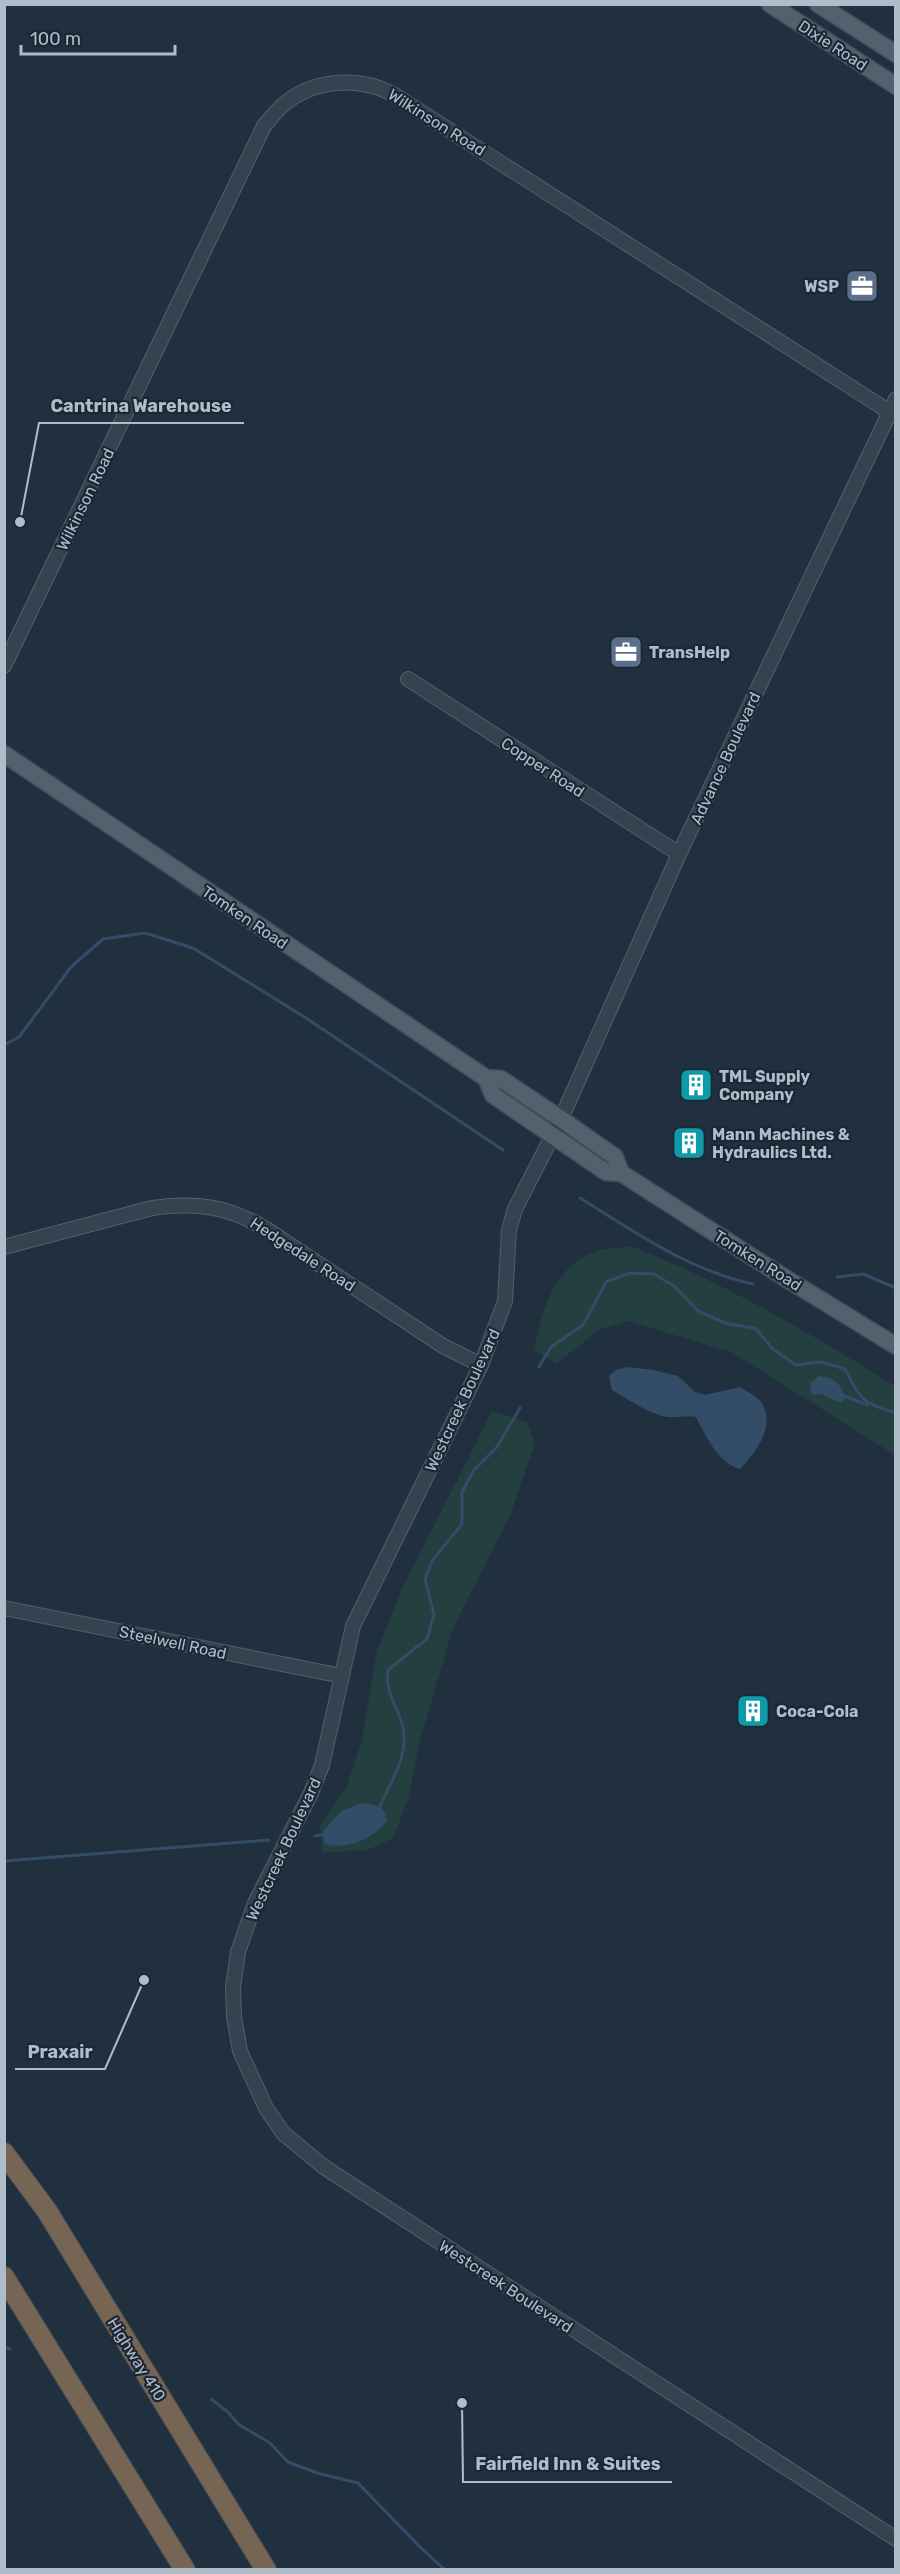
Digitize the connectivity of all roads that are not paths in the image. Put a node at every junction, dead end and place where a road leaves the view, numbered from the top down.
1 (770, 4) edge
2 (818, 4) edge
3 (896, 54) edge
4 (896, 86) edge
5 (894, 409) edge
6 (4, 666) edge
7 (408, 679) dead end
8 (4, 754) edge
9 (680, 854) junction
10 (486, 1078) junction
11 (561, 1119) junction
12 (553, 1135) junction
13 (621, 1173) junction
14 (4, 1247) edge
15 (896, 1346) edge
16 (481, 1365) junction
17 (4, 1608) edge
18 (342, 1676) junction
19 (4, 2153) edge
20 (4, 2277) edge
21 (238, 2524) junction
22 (896, 2539) edge
23 (185, 2570) edge
24 (266, 2570) edge
25 (280, 2570) edge

1 - 4 main road, Dixie Road
2 - 3 main road, Dixie Road
5 - 6 street, Wilkinson Road
5 - 9 street, Advance Boulevard
7 - 9 street, Copper Road
8 - 10 main road, Tomken Road
9 - 11 street, Advance Boulevard
10 - 11 main road, Tomken Road
10 - 12 main road, Tomken Road
11 - 12 street, Westcreek Boulevard
11 - 13 main road, Tomken Road
12 - 13 main road, Tomken Road
12 - 16 street, Westcreek Boulevard
13 - 15 main road, Tomken Road
14 - 16 street, Hedgedale Road
16 - 18 street, Westcreek Boulevard
17 - 18 street, Steelwell Road
18 - 22 street, Westcreek Boulevard
19 - 21 highway, Highway 410
20 - 23 highway
21 - 24 highway, Highway 410
21 - 25 highway

